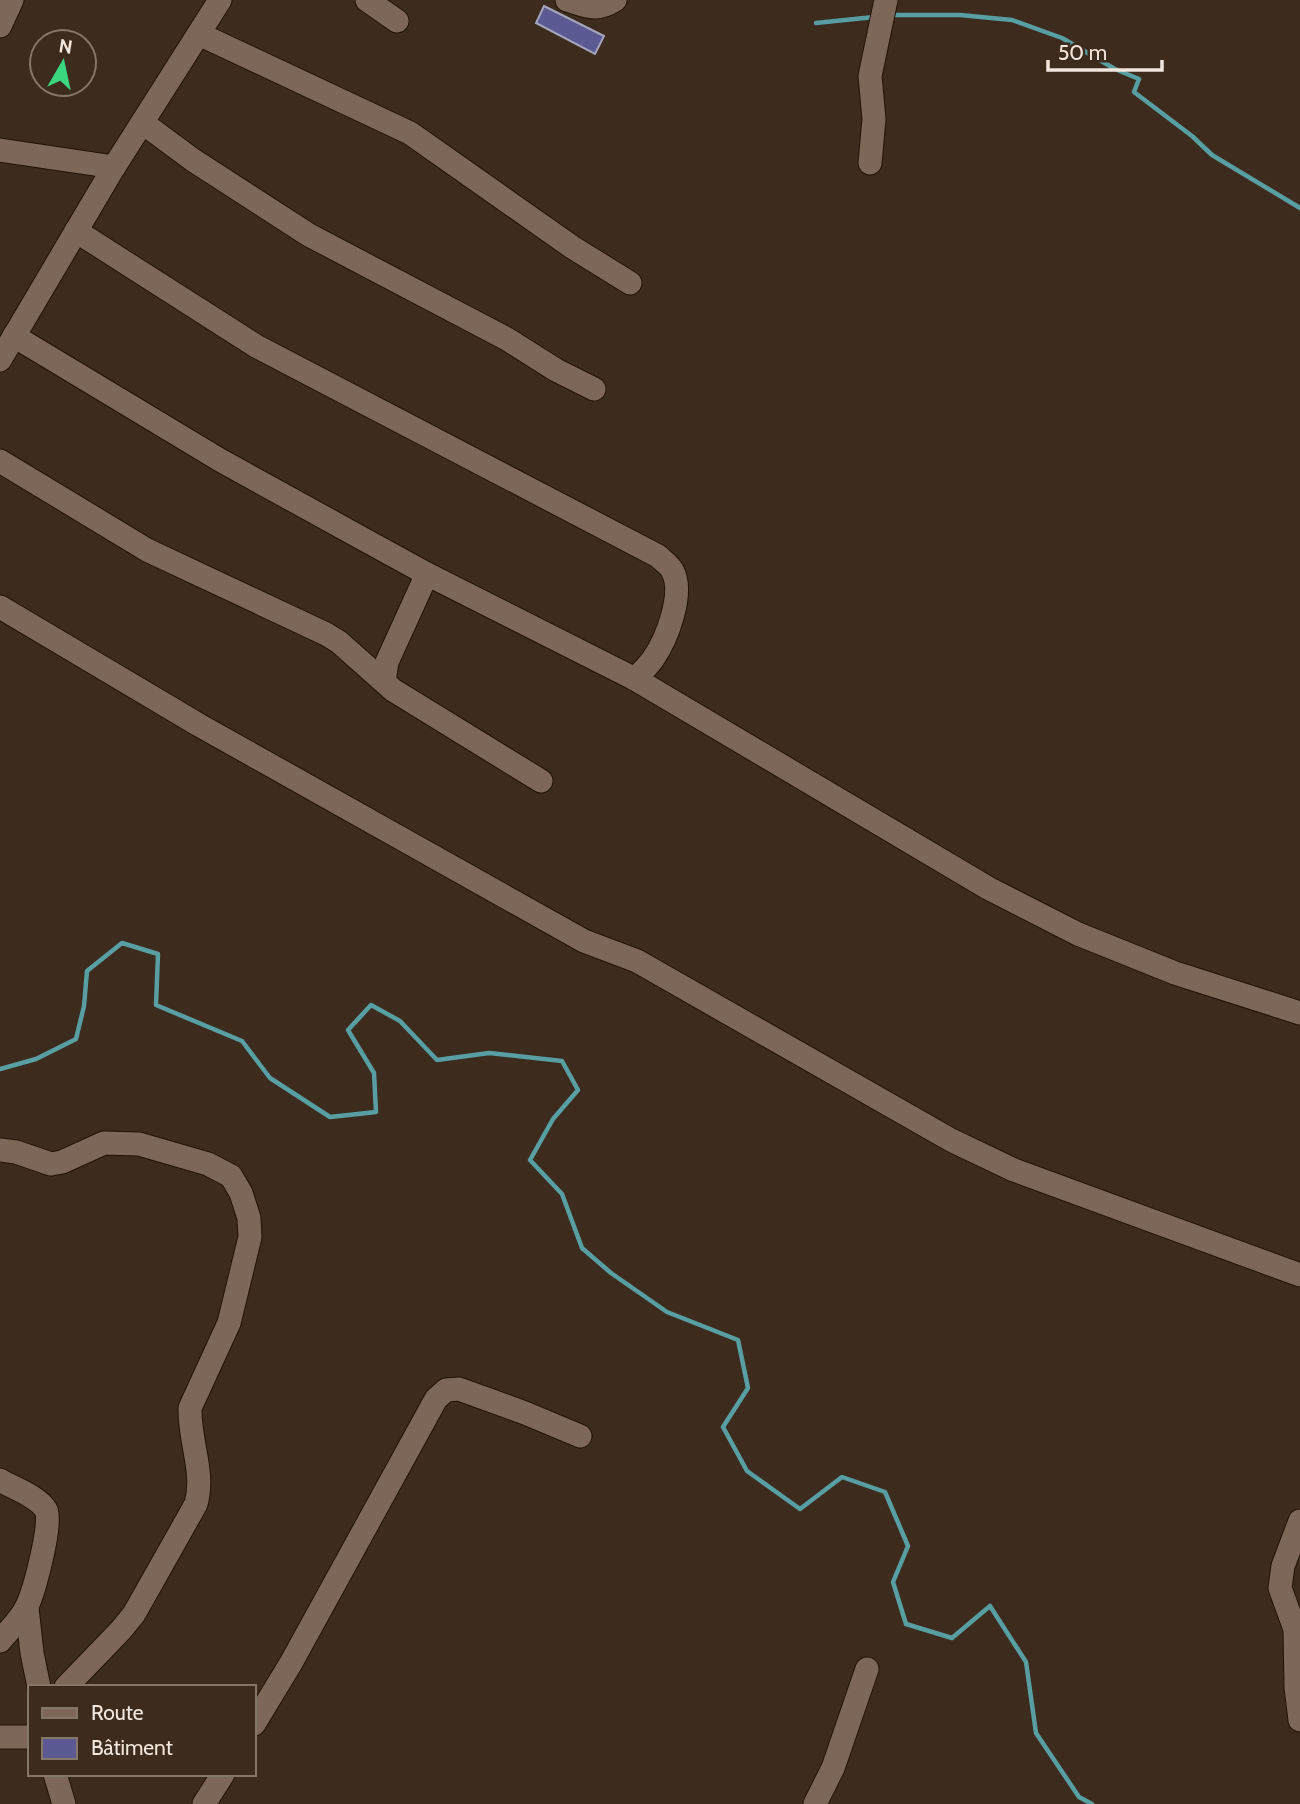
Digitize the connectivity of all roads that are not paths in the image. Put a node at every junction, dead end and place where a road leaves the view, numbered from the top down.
1 (12, 0) edge
2 (367, 0) edge
3 (568, 0) edge
4 (615, 0) edge
5 (886, 0) edge
6 (214, 2) edge
7 (397, 22) dead end
8 (0, 26) edge
9 (199, 34) junction
10 (142, 123) junction
11 (0, 150) edge
12 (870, 163) dead end
13 (114, 167) junction
14 (76, 231) junction
15 (630, 283) dead end
16 (14, 336) junction
17 (0, 360) edge
18 (594, 389) dead end
19 (0, 461) edge
20 (428, 574) junction
21 (0, 607) edge
22 (380, 670) junction
23 (635, 679) junction
24 (541, 781) dead end
25 (1300, 1013) edge
26 (0, 1150) edge
27 (1300, 1275) edge
28 (580, 1436) dead end
29 (0, 1480) edge
30 (1300, 1521) edge
31 (27, 1608) junction
32 (1297, 1630) edge
33 (0, 1641) edge
34 (867, 1668) dead end
35 (39, 1685) edge
36 (68, 1685) edge
37 (1300, 1720) edge
38 (256, 1721) edge
39 (0, 1737) edge
40 (28, 1737) edge
41 (55, 1776) edge
42 (222, 1776) edge
43 (64, 1804) edge
44 (204, 1804) edge
45 (815, 1804) edge

1 - 8 street
2 - 7 street
3 - 4 street
5 - 12 street
6 - 9 street
9 - 10 street
9 - 15 street
10 - 13 street
10 - 18 street
11 - 13 street
13 - 14 street
14 - 16 street
14 - 23 street
16 - 17 street
16 - 20 street
19 - 22 street
20 - 22 street
20 - 23 street
21 - 27 street
22 - 24 street
23 - 25 street
26 - 36 street
28 - 38 street
29 - 31 street
30 - 32 street
31 - 33 street
31 - 35 street
32 - 37 street
34 - 45 street
39 - 40 street
41 - 43 street
42 - 44 street

